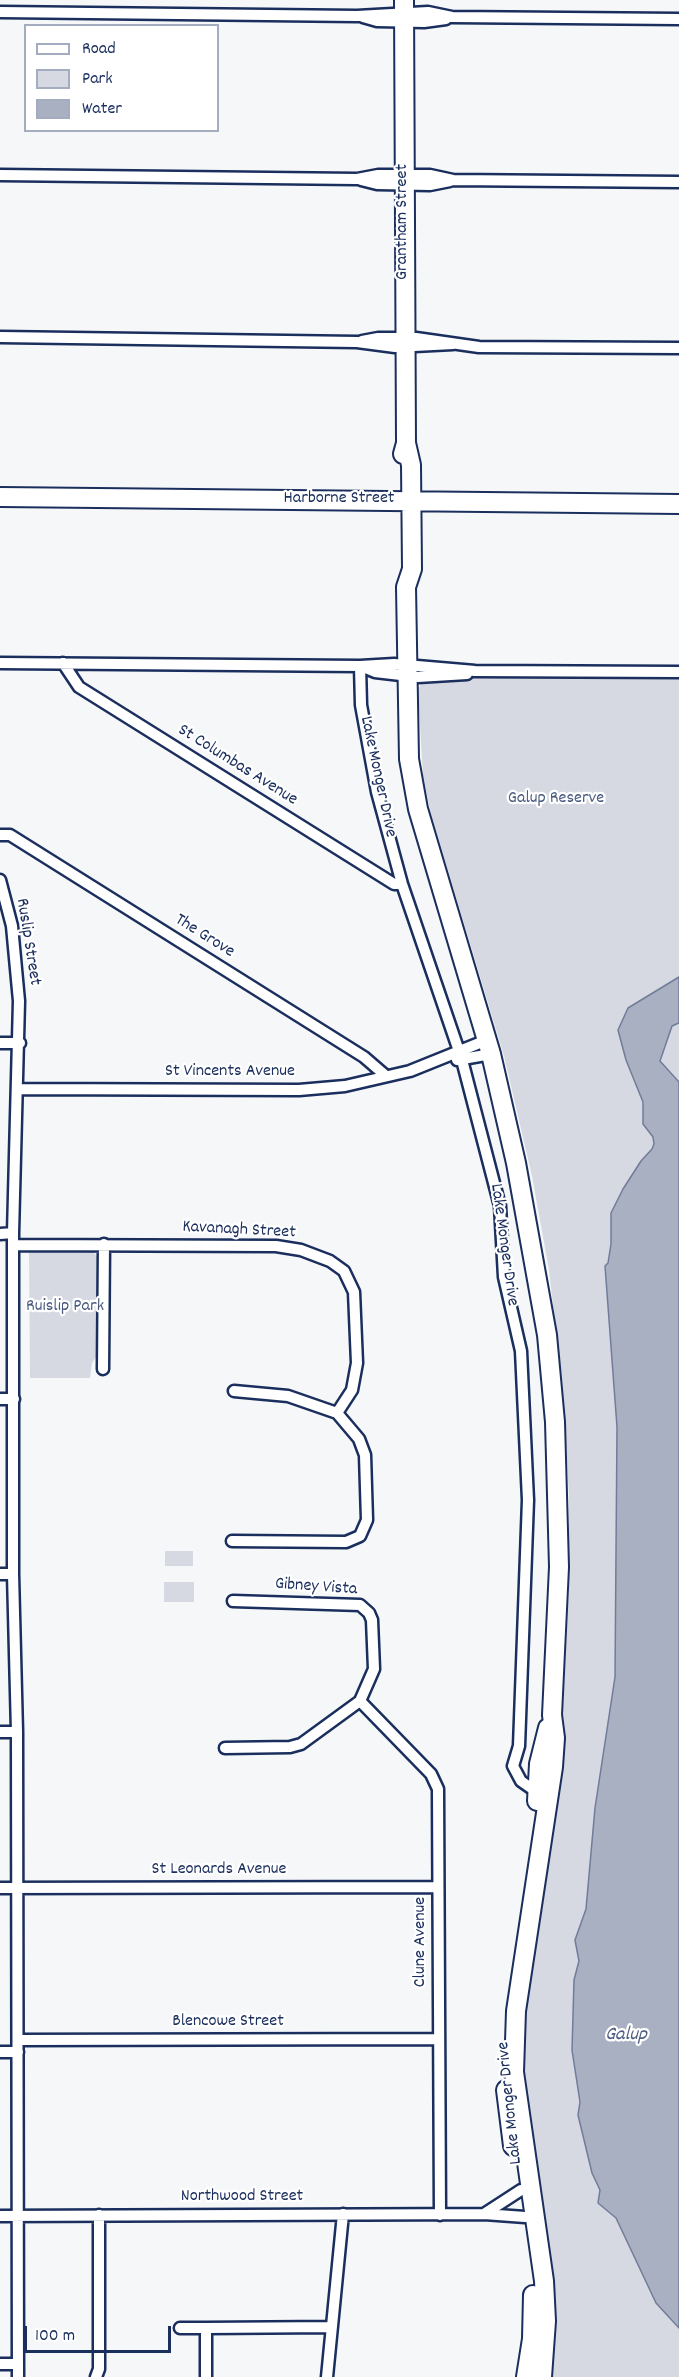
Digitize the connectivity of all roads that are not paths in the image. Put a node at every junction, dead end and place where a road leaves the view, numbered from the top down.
1 (404, 11) edge
2 (0, 12) edge
3 (679, 19) edge
4 (0, 175) edge
5 (404, 180) junction
6 (679, 182) edge
7 (0, 337) edge
8 (405, 343) junction
9 (679, 348) edge
10 (0, 497) edge
11 (679, 504) edge
12 (406, 505) junction
13 (0, 507) edge
14 (679, 513) edge
15 (0, 663) edge
16 (63, 663) junction
17 (360, 666) junction
18 (407, 670) junction
19 (679, 672) edge
20 (407, 703) joint
21 (0, 836) edge
22 (0, 880) edge
23 (402, 885) junction
24 (0, 1043) edge
25 (20, 1043) junction
26 (489, 1047) junction
27 (460, 1055) junction
28 (386, 1076) junction
29 (18, 1089) junction
30 (0, 1234) edge
31 (14, 1239) junction
32 (104, 1244) junction
33 (103, 1369) dead end
34 (234, 1391) dead end
35 (0, 1399) edge
36 (14, 1399) junction
37 (337, 1413) junction
38 (232, 1541) dead end
39 (0, 1574) edge
40 (13, 1574) junction
41 (233, 1601) dead end
42 (360, 1701) junction
43 (0, 1732) edge
44 (17, 1732) junction
45 (225, 1748) dead end
46 (543, 1796) junction
47 (438, 1887) junction
48 (0, 1888) edge
49 (18, 1888) junction
50 (438, 2039) junction
51 (18, 2040) junction
52 (0, 2052) edge
53 (18, 2052) junction
54 (520, 2190) junction
55 (343, 2214) junction
56 (484, 2214) junction
57 (99, 2215) junction
58 (440, 2215) junction
59 (0, 2216) edge
60 (18, 2216) junction
61 (525, 2217) junction
62 (180, 2328) dead end
63 (206, 2328) junction
64 (333, 2328) junction
65 (0, 2364) edge
66 (18, 2364) junction
67 (18, 2377) edge
68 (96, 2377) edge
69 (206, 2377) edge
70 (327, 2377) edge
71 (526, 2377) edge
72 (542, 2377) edge

1 - 2 street
1 - 3 street
1 - 5 main road, Grantham Street
4 - 5 street
5 - 6 street
5 - 8 main road, Grantham Street
7 - 8 street
8 - 9 street
8 - 12 main road, Grantham Street
10 - 12 main road, Harborne Street
11 - 12 main road, Harborne Street
12 - 13 main road, Harborne Street
12 - 14 main road, Harborne Street
12 - 18 main road, Grantham Street
15 - 16 street
16 - 17 street
16 - 23 street, St Columbas Avenue
17 - 18 street
17 - 23 street, Lake Monger Drive
18 - 19 street
18 - 20 main road, Grantham Street
20 - 26 main road, Lake Monger Drive
21 - 28 street, The Grove
22 - 25 street, Ruslip Street
23 - 27 street, Lake Monger Drive
24 - 25 street
25 - 29 street, Ruslip Street
26 - 27 street, St Vincents Avenue
26 - 46 main road, Lake Monger Drive
27 - 28 street, St Vincents Avenue
27 - 46 street, Lake Monger Drive
28 - 29 street, St Vincents Avenue
29 - 31 street, Ruslip Street
30 - 31 street, Kavanagh Street
31 - 32 street, Kavanagh Street
31 - 36 street, Ruslip Street
32 - 33 street
32 - 37 street, Kavanagh Street
34 - 37 street
35 - 36 street
36 - 40 street, Ruslip Street
37 - 38 street
39 - 40 street
40 - 44 street, Ruslip Street
41 - 42 street, Gibney Vista
42 - 45 street
42 - 47 street, Clune Avenue
43 - 44 street
44 - 49 street, Ruslip Street
46 - 54 main road, Lake Monger Drive
46 - 72 main road, Lake Monger Drive
47 - 49 street, St Leonards Avenue
47 - 50 street, Clune Avenue
48 - 49 street, St Leonards Avenue
49 - 51 street, Ruslip Street
50 - 51 street, Blencowe Street
50 - 58 street, Clune Avenue
51 - 53 street, Ruslip Street
52 - 53 street
53 - 60 street, Ruslip Street
54 - 56 street
54 - 61 main road, Lake Monger Drive
55 - 57 street, Northwood Street
55 - 58 street, Northwood Street
55 - 64 street
56 - 58 street, Northwood Street
56 - 61 street, Northwood Street
57 - 60 street, Northwood Street
57 - 68 street
59 - 60 street, Northwood Street
60 - 66 street, Ruslip Street
61 - 71 main road, Lake Monger Drive
62 - 63 street
63 - 64 street
63 - 69 street
64 - 70 street
65 - 66 street
66 - 67 street, Ruslip Street

